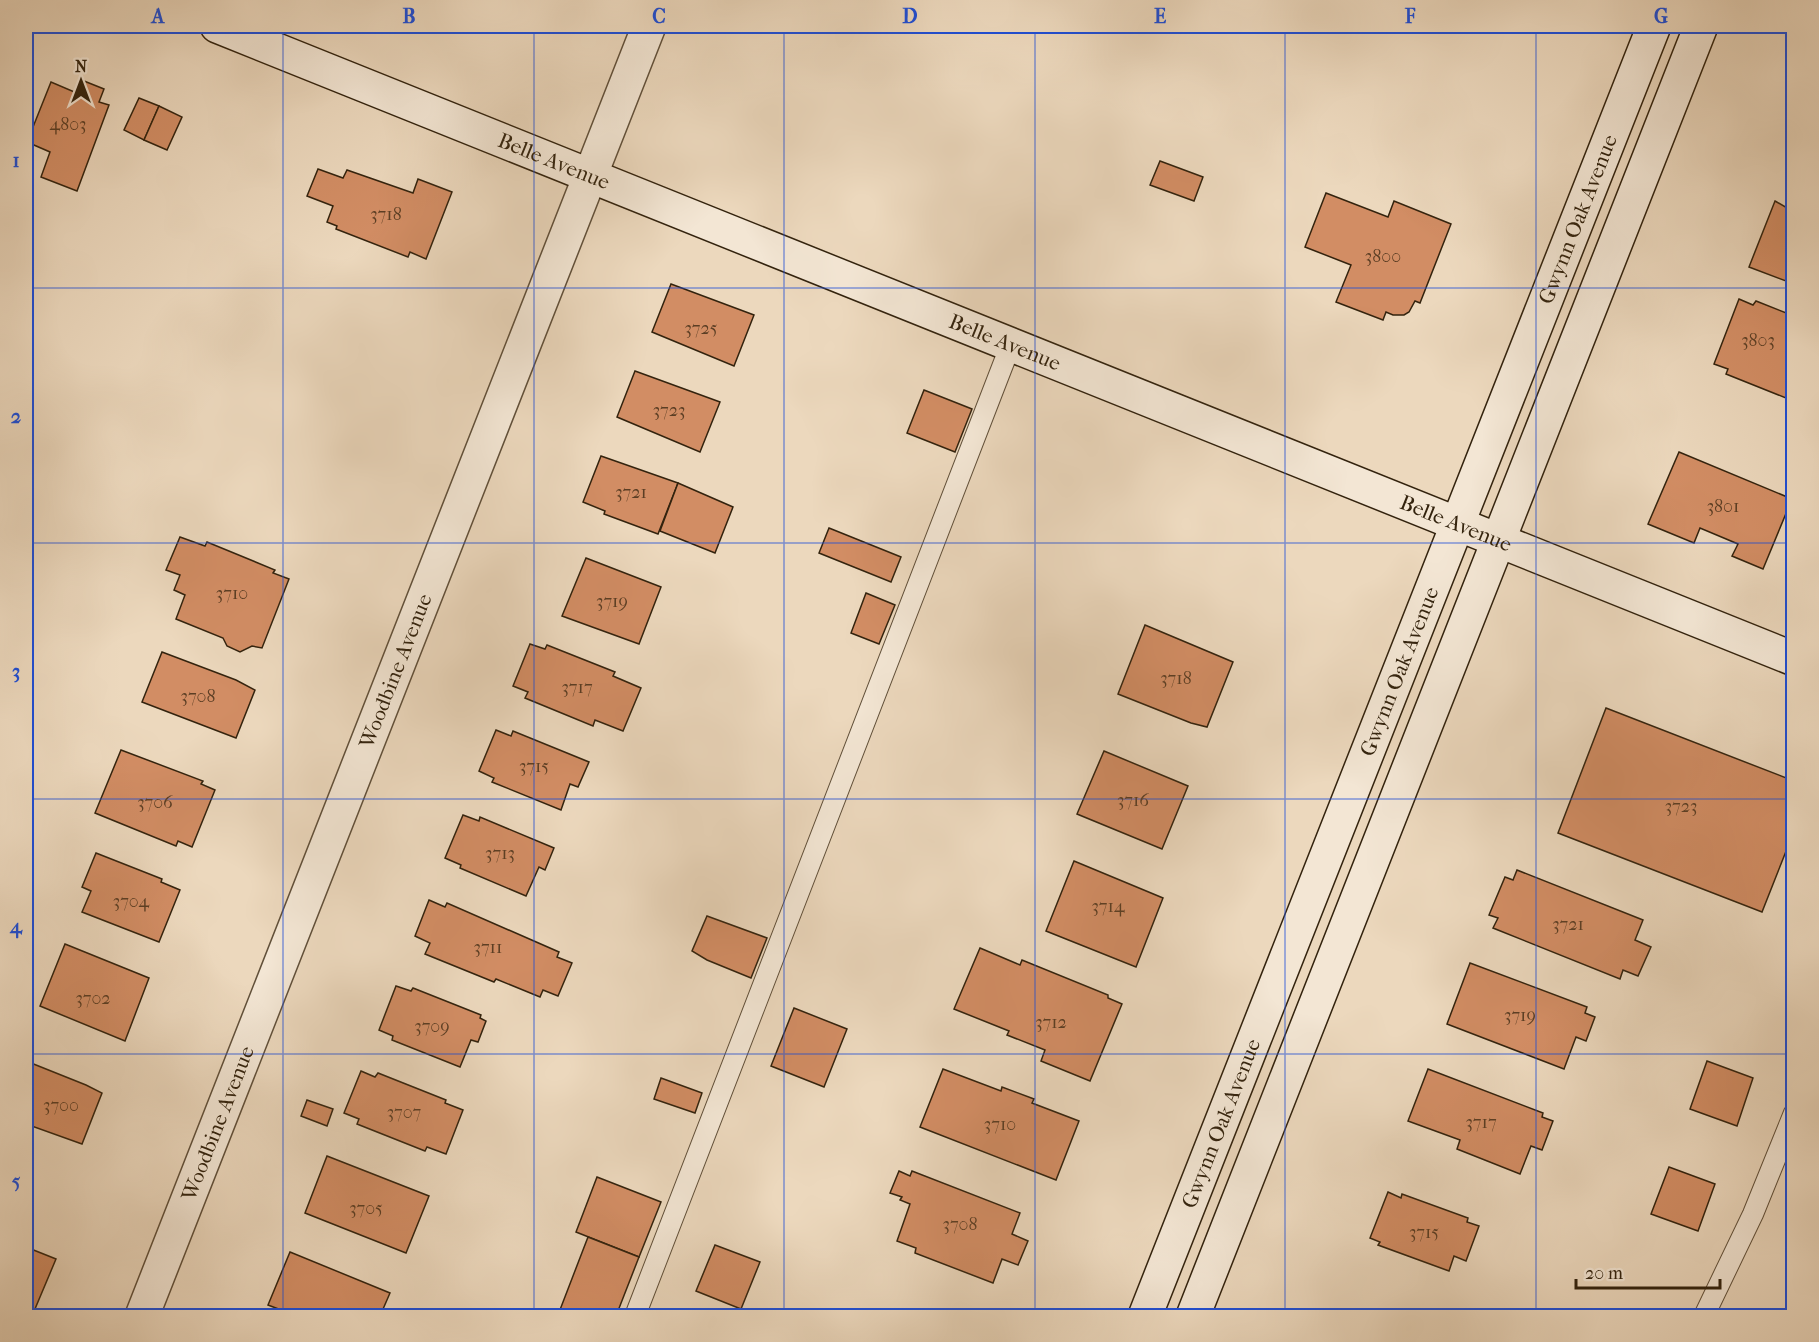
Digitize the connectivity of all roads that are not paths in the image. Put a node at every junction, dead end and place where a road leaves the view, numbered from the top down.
1 (217, 26) edge
2 (649, 26) edge
3 (1654, 26) edge
4 (1701, 26) edge
5 (590, 175) junction
6 (1011, 344) junction
7 (1458, 524) junction
8 (1499, 541) junction
9 (1794, 659) edge
10 (1794, 1113) edge
11 (142, 1317) edge
12 (635, 1317) edge
13 (1145, 1317) edge
14 (1193, 1317) edge
15 (1704, 1317) edge

1 - 5 street, Belle Avenue
2 - 5 street, Woodbine Avenue
3 - 7 street, Gwynn Oak Avenue
4 - 8 street, Gwynn Oak Avenue
5 - 6 street, Belle Avenue
5 - 11 street, Woodbine Avenue
6 - 7 street, Belle Avenue
6 - 12 lane
7 - 8 street, Belle Avenue
7 - 13 street, Gwynn Oak Avenue
8 - 9 street, Belle Avenue
8 - 14 street, Gwynn Oak Avenue
10 - 15 lane

